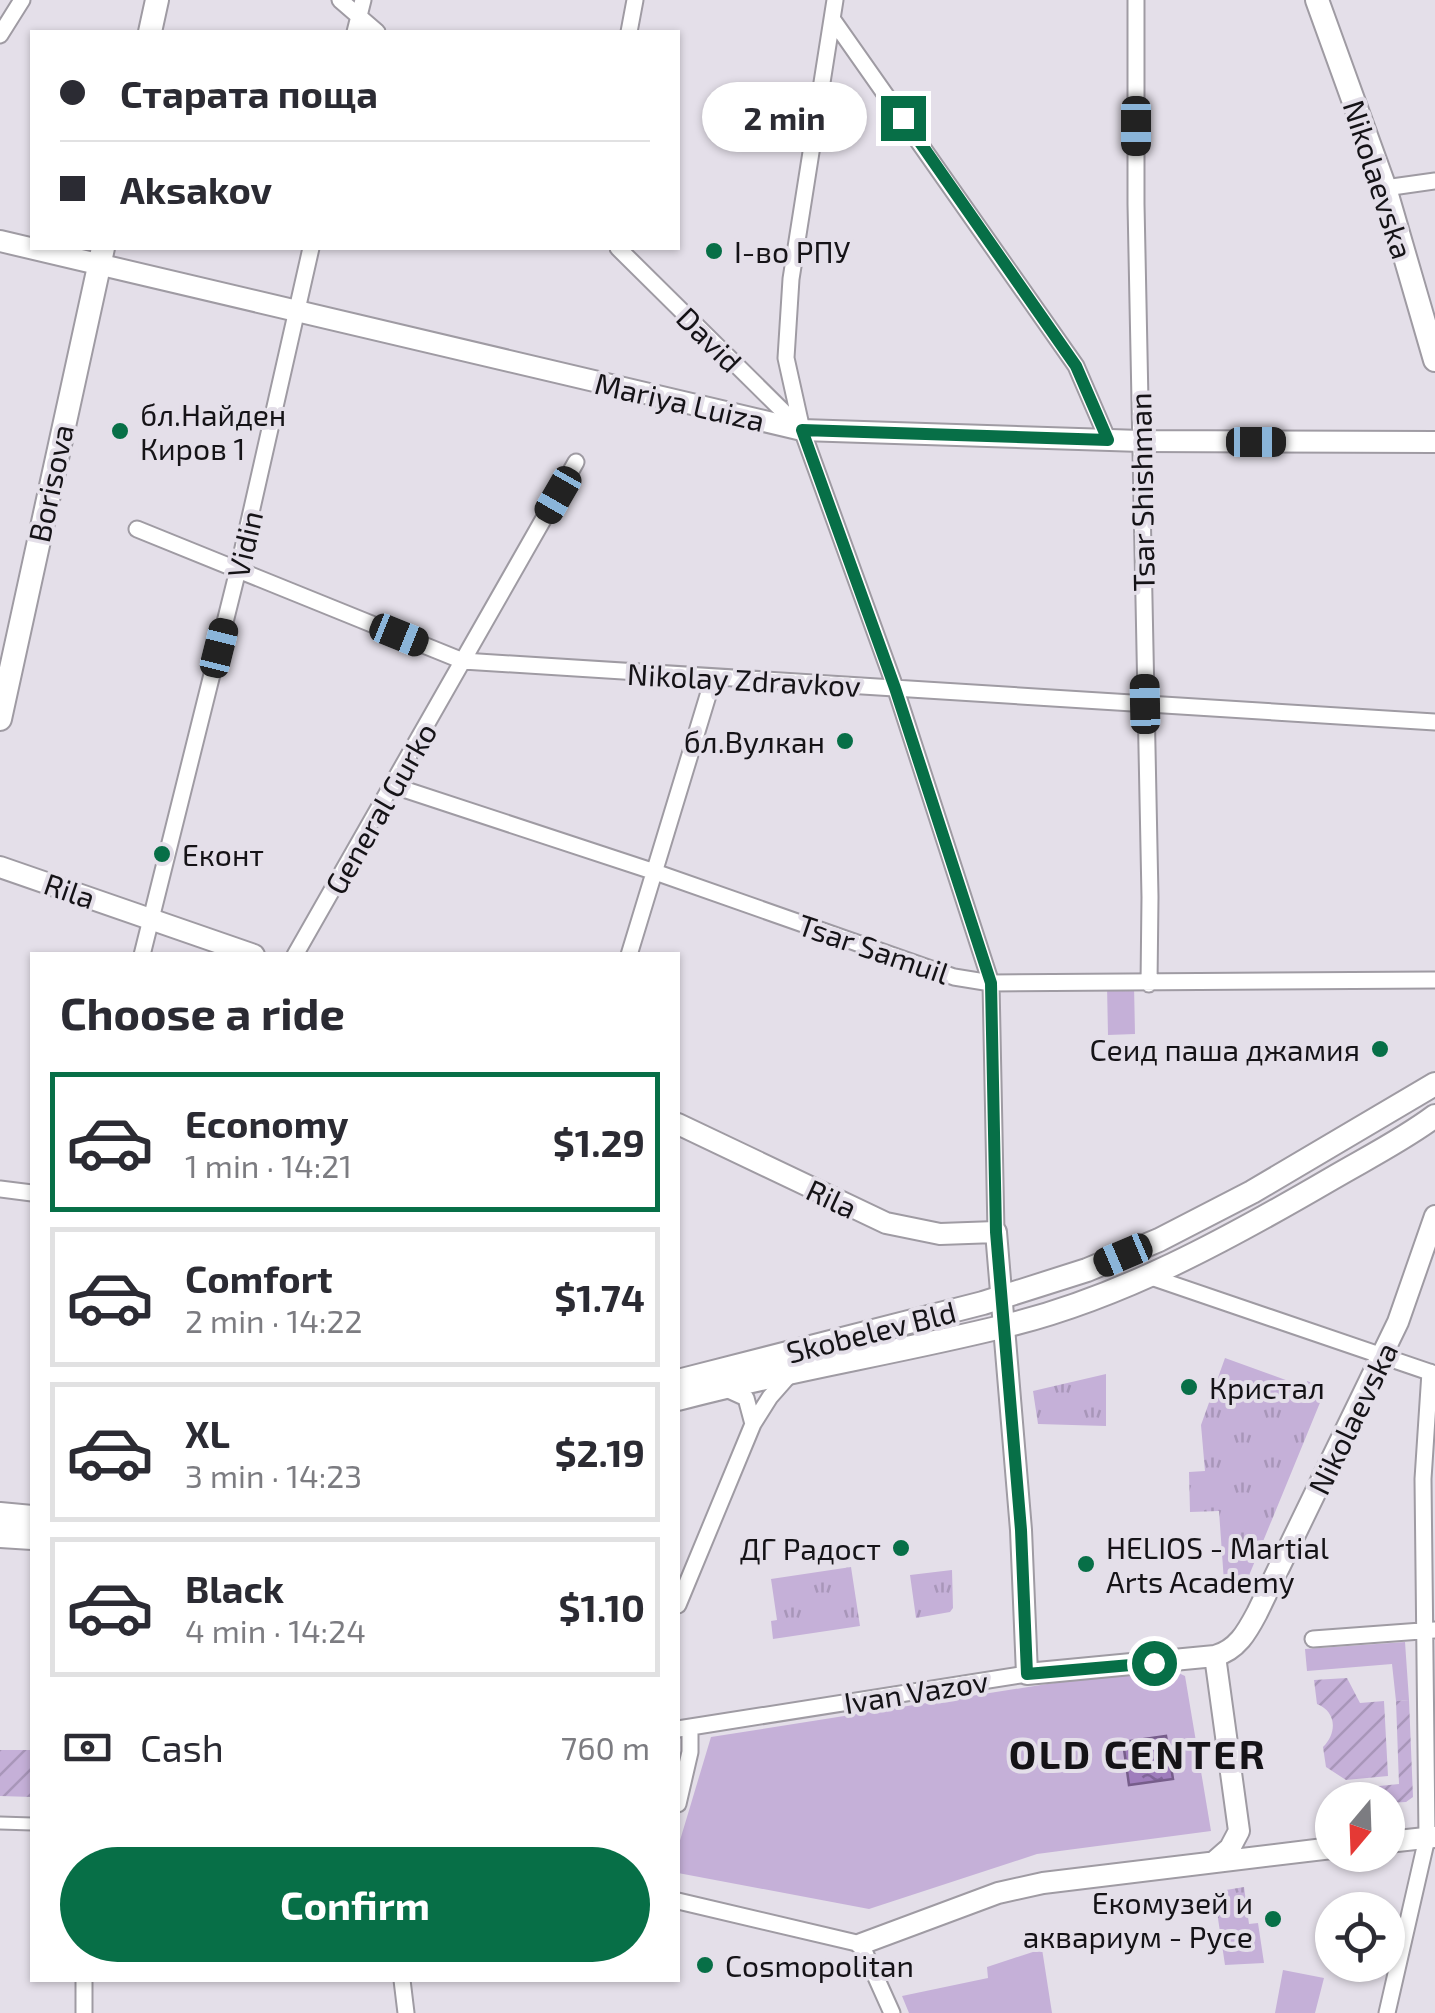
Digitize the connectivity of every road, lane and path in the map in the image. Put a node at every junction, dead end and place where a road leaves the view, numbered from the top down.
1 (22, 0) edge
2 (157, 0) edge
3 (340, 0) edge
4 (635, 0) edge
5 (836, 0) edge
6 (1136, 0) edge
7 (1317, 0) edge
8 (359, 16) edge
9 (834, 20) junction
10 (2, 27) edge
11 (150, 30) edge
12 (629, 30) edge
13 (1435, 181) edge
14 (1385, 188) junction
15 (0, 241) edge
16 (30, 245) edge
17 (65, 250) edge
18 (311, 250) edge
19 (620, 250) edge
20 (101, 255) edge
21 (298, 310) junction
22 (1435, 360) edge
23 (802, 430) junction
24 (1108, 440) junction
25 (1141, 441) junction
26 (1435, 442) edge
27 (576, 462) dead end
28 (137, 529) dead end
29 (238, 570) junction
30 (463, 661) junction
31 (713, 679) junction
32 (895, 688) junction
33 (1145, 704) junction
34 (0, 719) edge
35 (1435, 722) edge
36 (394, 786) junction
37 (0, 866) edge
38 (655, 872) junction
39 (153, 918) junction
40 (143, 952) edge
41 (246, 952) edge
42 (297, 952) edge
43 (630, 952) edge
44 (1435, 980) edge
45 (991, 983) junction
46 (1149, 984) junction
47 (1435, 1084) edge
48 (1435, 1116) edge
49 (680, 1125) edge
50 (0, 1189) edge
51 (30, 1193) edge
52 (1435, 1216) edge
53 (996, 1232) junction
54 (1148, 1276) junction
55 (1004, 1297) junction
56 (1006, 1326) junction
57 (1382, 1357) junction
58 (793, 1370) junction
59 (1432, 1373) edge
60 (680, 1379) edge
61 (723, 1387) junction
62 (680, 1398) edge
63 (753, 1424) junction
64 (0, 1514) edge
65 (30, 1516) edge
66 (0, 1536) edge
67 (30, 1538) edge
68 (680, 1600) edge
69 (1430, 1630) edge
70 (1313, 1639) dead end
71 (1215, 1656) junction
72 (1027, 1674) junction
73 (684, 1728) edge
74 (680, 1795) edge
75 (0, 1822) edge
76 (30, 1824) edge
77 (1431, 1837) edge
78 (1405, 1840) edge
79 (1315, 1850) edge
80 (1214, 1862) junction
81 (680, 1900) edge
82 (861, 1944) junction
83 (84, 1982) edge
84 (402, 1982) edge
85 (84, 2013) edge
86 (406, 2013) edge
87 (892, 2013) edge
88 (1387, 2013) edge

1 - 10 street
2 - 11 main road
3 - 8 street
4 - 12 street
5 - 9 street
6 - 25 street, Tsar Shishman
7 - 14 main road, Nikolaevska
9 - 23 street
9 - 24 street
13 - 14 street
14 - 22 main road, Nikolaevska
15 - 16 street, Mariya Luiza
17 - 20 street, Mariya Luiza
18 - 21 street, Vidin
19 - 23 street, David
20 - 21 street, Mariya Luiza
20 - 34 main road, Borisova
21 - 23 street, Mariya Luiza
21 - 29 street, Vidin
23 - 24 street, Mariya Luiza
23 - 32 street
24 - 25 street, Mariya Luiza
25 - 26 street, Mariya Luiza
25 - 33 street, Tsar Shishman
27 - 30 street, General Gurko
28 - 29 street, Nikolay Zdravkov
29 - 30 street, Nikolay Zdravkov
29 - 39 street, Vidin
30 - 31 street, Nikolay Zdravkov
30 - 36 street, General Gurko
31 - 32 street, Nikolay Zdravkov
31 - 38 street
32 - 33 street, Nikolay Zdravkov
32 - 45 street
33 - 35 street, Nikolay Zdravkov
33 - 46 street, Tsar Shishman
36 - 38 street, Tsar Samuil
36 - 42 street, General Gurko
37 - 39 street, Rila
38 - 43 street
38 - 45 street, Tsar Samuil
39 - 40 street, Vidin
39 - 41 street, Rila
44 - 46 street, Tsar Samuil
45 - 46 street, Tsar Samuil
45 - 53 street
47 - 55 main road, Skobelev Bld
48 - 54 main road, Skobelev Bld
49 - 53 street, Rila
50 - 51 street
52 - 57 street, Nikolaevska
53 - 55 street
54 - 56 main road, Skobelev Bld
54 - 57 street
55 - 56 street
55 - 60 main road, Skobelev Bld
56 - 58 main road, Skobelev Bld
56 - 72 street
57 - 59 street
57 - 71 street, Nikolaevska
58 - 61 main road, Skobelev Bld
58 - 63 street
59 - 69 street
61 - 62 main road, Skobelev Bld
61 - 63 street
63 - 68 street
64 - 65 main road
66 - 67 main road
69 - 70 street
69 - 77 street
71 - 72 street, Ivan Vazov
71 - 80 street
72 - 73 street, Ivan Vazov
73 - 74 street
75 - 76 street
77 - 78 street
77 - 88 street
79 - 80 street
80 - 82 street
81 - 82 street
82 - 87 street
83 - 85 street
84 - 86 street

